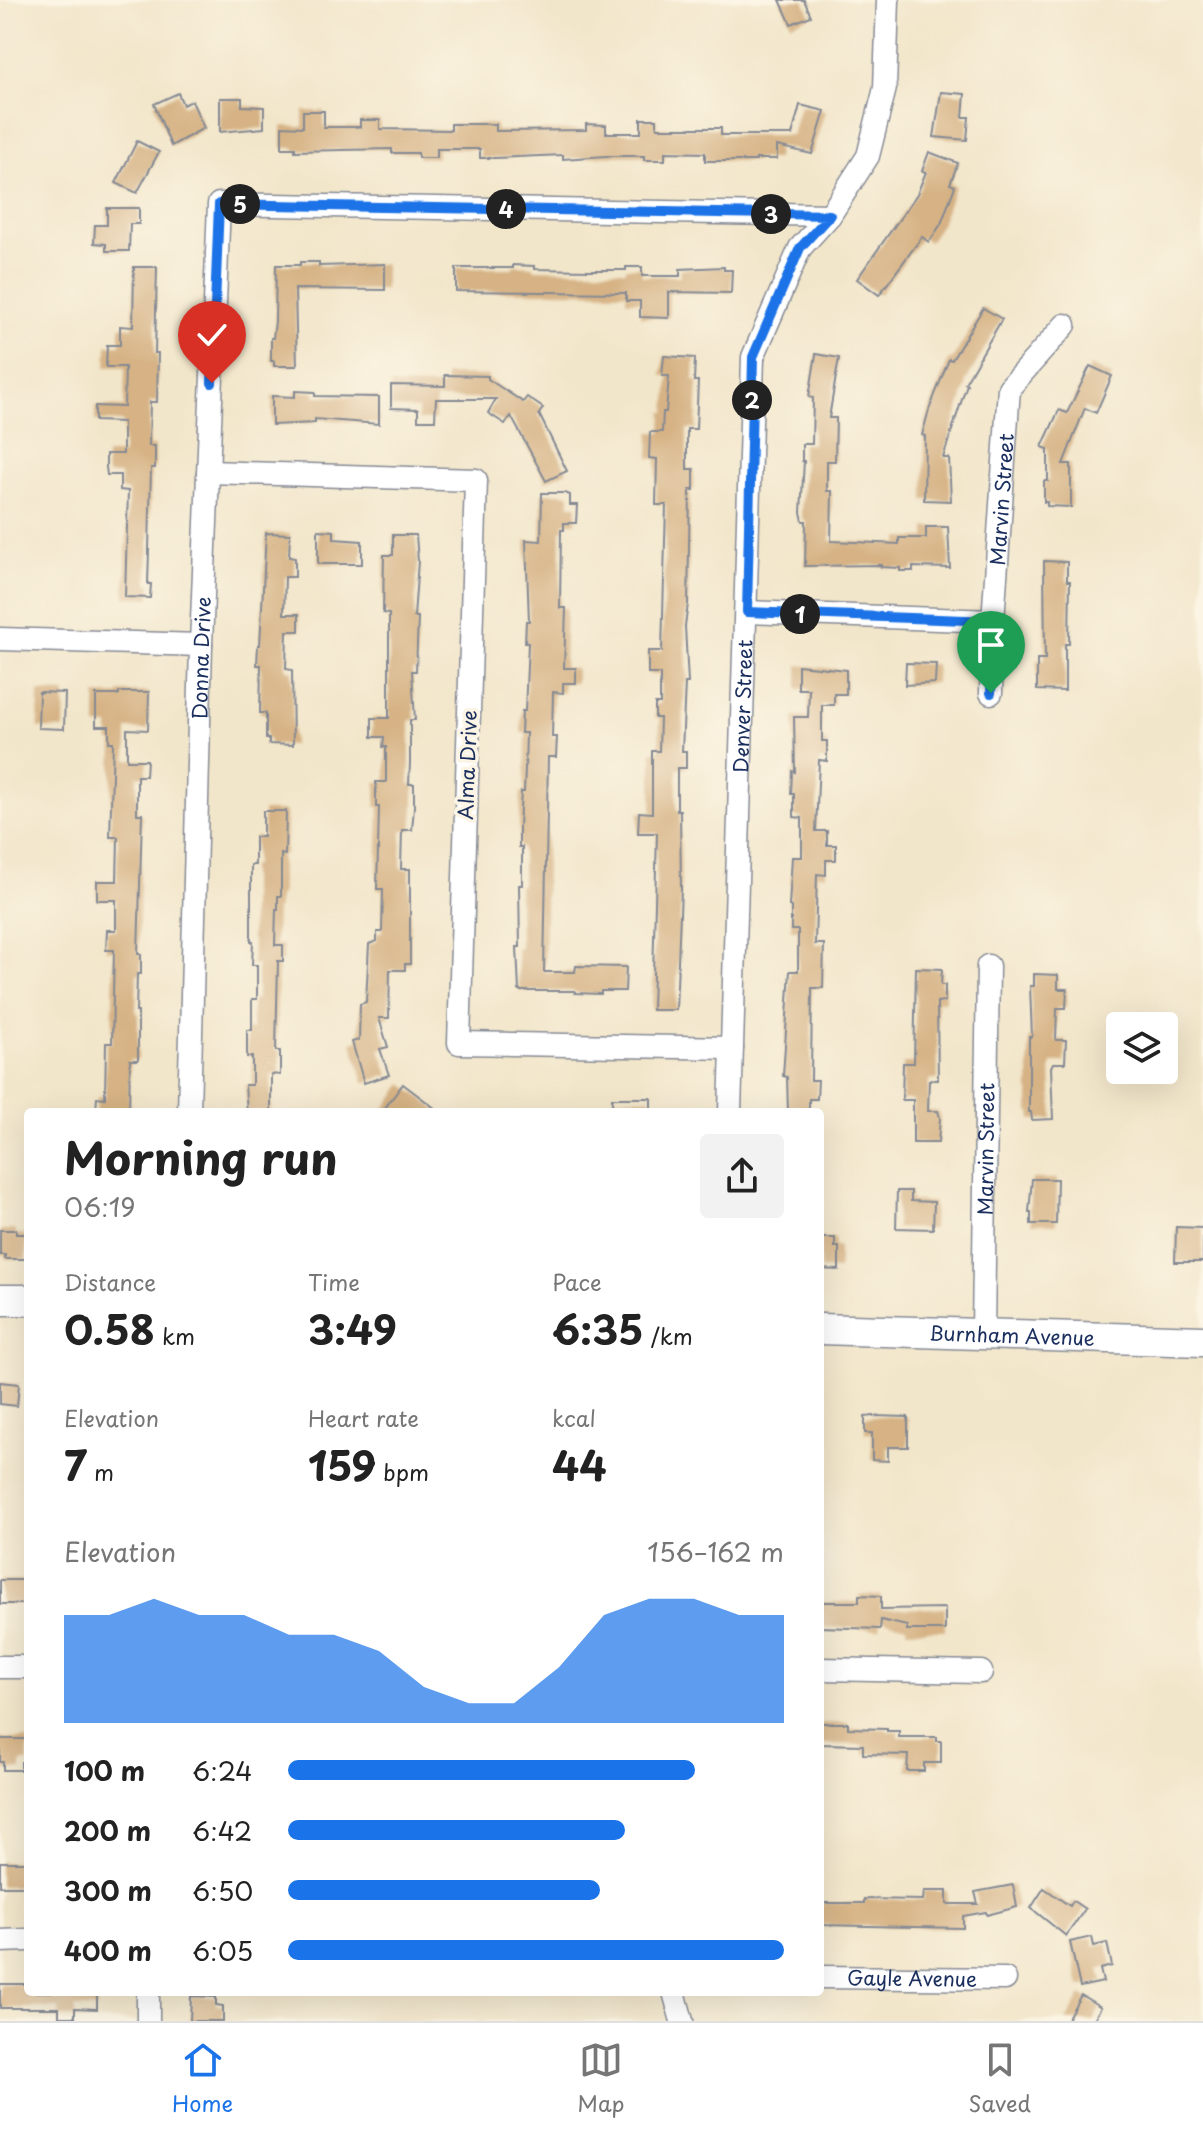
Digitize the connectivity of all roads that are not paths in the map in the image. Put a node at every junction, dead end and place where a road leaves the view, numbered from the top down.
1 (888, 0) edge
2 (830, 215) junction
3 (1065, 325) dead end
4 (208, 472) junction
5 (747, 612) junction
6 (993, 621) junction
7 (0, 639) edge
8 (201, 645) junction
9 (991, 693) dead end
10 (988, 966) dead end
11 (732, 1048) junction
12 (189, 1108) edge
13 (730, 1108) edge
14 (0, 1300) edge
15 (24, 1300) edge
16 (824, 1329) edge
17 (983, 1333) junction
18 (1203, 1341) edge
19 (0, 1667) edge
20 (24, 1667) edge
21 (824, 1669) edge
22 (981, 1672) dead end
23 (24, 1940) edge
24 (0, 1941) edge
25 (824, 1977) edge
26 (1005, 1979) dead end
27 (148, 1996) edge
28 (675, 1996) edge
29 (148, 2021) edge
30 (682, 2021) edge

1 - 2 street, Denver Street
2 - 4 street, Donna Drive
2 - 5 street, Denver Street
3 - 6 street, Marvin Street
4 - 8 street, Donna Drive
4 - 11 street, Alma Drive
5 - 6 street
5 - 11 street, Denver Street
6 - 9 street, Marvin Street
7 - 8 street
8 - 12 street, Donna Drive
10 - 17 street, Marvin Street
11 - 13 street, Denver Street
14 - 15 street
16 - 17 street, Burnham Avenue
17 - 18 street, Burnham Avenue
19 - 20 street
21 - 22 street
23 - 24 street
25 - 26 street, Gayle Avenue
27 - 29 street
28 - 30 street

